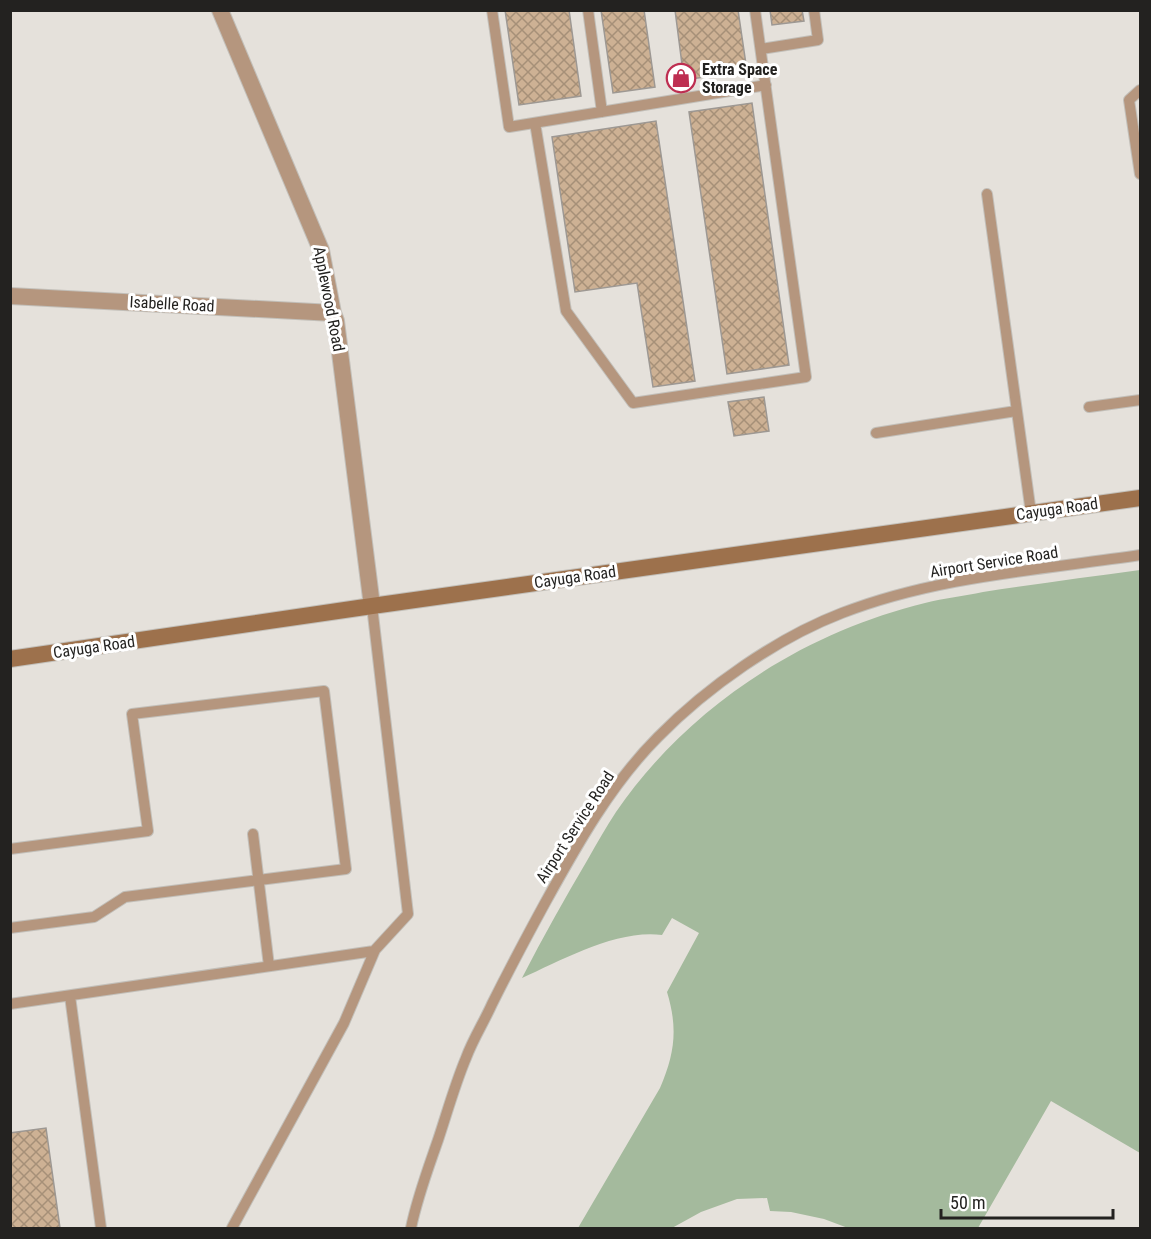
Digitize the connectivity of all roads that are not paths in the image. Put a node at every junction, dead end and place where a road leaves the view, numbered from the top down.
1 (220, 10) edge
2 (492, 10) edge
3 (588, 10) edge
4 (755, 10) edge
5 (814, 10) edge
6 (761, 49) junction
7 (766, 85) junction
8 (1140, 90) edge
9 (602, 112) junction
10 (535, 123) junction
11 (1140, 174) edge
12 (987, 194) dead end
13 (10, 296) edge
14 (333, 313) junction
15 (1140, 400) edge
16 (1089, 407) dead end
17 (1016, 411) junction
18 (876, 433) dead end
19 (1140, 498) edge
20 (1031, 513) junction
21 (1140, 555) edge
22 (372, 606) junction
23 (10, 659) edge
24 (253, 834) dead end
25 (10, 849) edge
26 (259, 882) junction
27 (10, 928) edge
28 (375, 950) junction
29 (269, 966) junction
30 (70, 996) junction
31 (10, 1004) edge
32 (101, 1228) edge
33 (232, 1228) edge
34 (411, 1228) edge

1 - 14 street, Applewood Road
2 - 10 lane
3 - 9 lane
4 - 6 lane
5 - 6 lane
6 - 7 lane
7 - 9 lane
7 - 10 lane
8 - 11 lane
9 - 10 lane
12 - 17 lane
13 - 14 street, Isabelle Road
14 - 22 street, Applewood Road
15 - 16 lane
17 - 18 lane
17 - 20 lane
19 - 20 main road, Cayuga Road
20 - 22 main road, Cayuga Road
21 - 34 lane, Airport Service Road
22 - 23 main road, Cayuga Road
22 - 28 lane
24 - 26 lane
25 - 26 lane
26 - 27 lane
26 - 29 lane
28 - 29 lane
28 - 33 lane
29 - 30 lane
30 - 31 lane
30 - 32 lane

